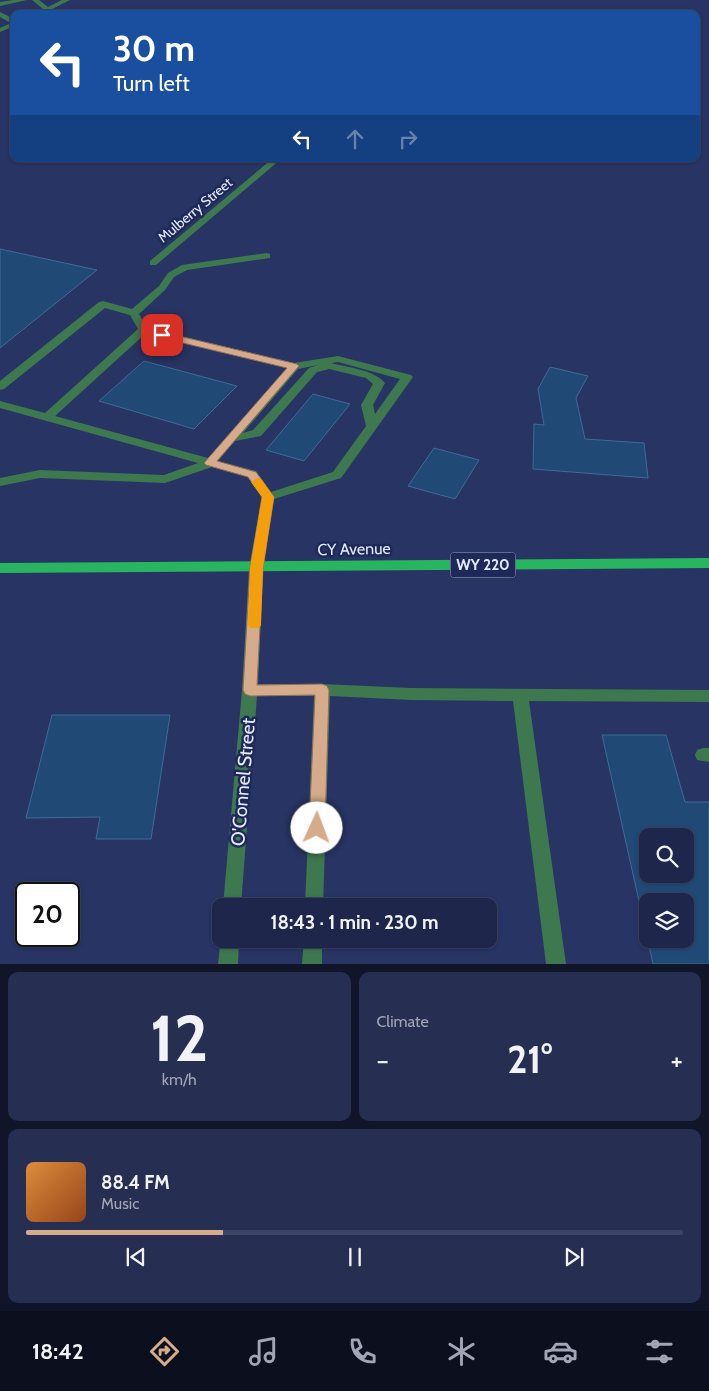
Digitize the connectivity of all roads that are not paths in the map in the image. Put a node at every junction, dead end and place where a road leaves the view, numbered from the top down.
1 (24, 0) edge
2 (35, 0) edge
3 (67, 0) edge
4 (0, 4) edge
5 (47, 9) joint
6 (273, 162) edge
7 (267, 256) dead end
8 (153, 262) dead end
9 (134, 313) junction
10 (143, 330) junction
11 (294, 366) junction
12 (0, 388) edge
13 (0, 404) edge
14 (47, 417) junction
15 (372, 426) junction
16 (230, 439) junction
17 (210, 463) junction
18 (0, 482) edge
19 (268, 497) junction
20 (709, 563) edge
21 (0, 568) edge
22 (256, 568) junction
23 (250, 690) junction
24 (322, 690) junction
25 (520, 695) junction
26 (709, 696) edge
27 (233, 898) edge
28 (314, 898) edge
29 (229, 948) edge
30 (313, 948) edge
31 (228, 964) edge
32 (312, 964) edge
33 (556, 964) edge

1 - 4 street
2 - 5 street
3 - 5 street
6 - 8 street, Mulberry Street
7 - 9 street
9 - 10 street
9 - 12 street
10 - 11 street
10 - 14 street
11 - 15 street
11 - 16 street
13 - 14 street
14 - 17 street
15 - 16 street
15 - 19 street
16 - 17 street
17 - 18 street
17 - 19 street
19 - 22 street, O'Connel Street
20 - 22 main road, CY Avenue / WY 220
21 - 22 main road, CY Avenue / WY 220
22 - 23 street, O'Connel Street
23 - 24 street
23 - 27 street, O'Connel Street
24 - 25 street
24 - 28 street
25 - 26 street
25 - 33 street
29 - 31 street
30 - 32 street

